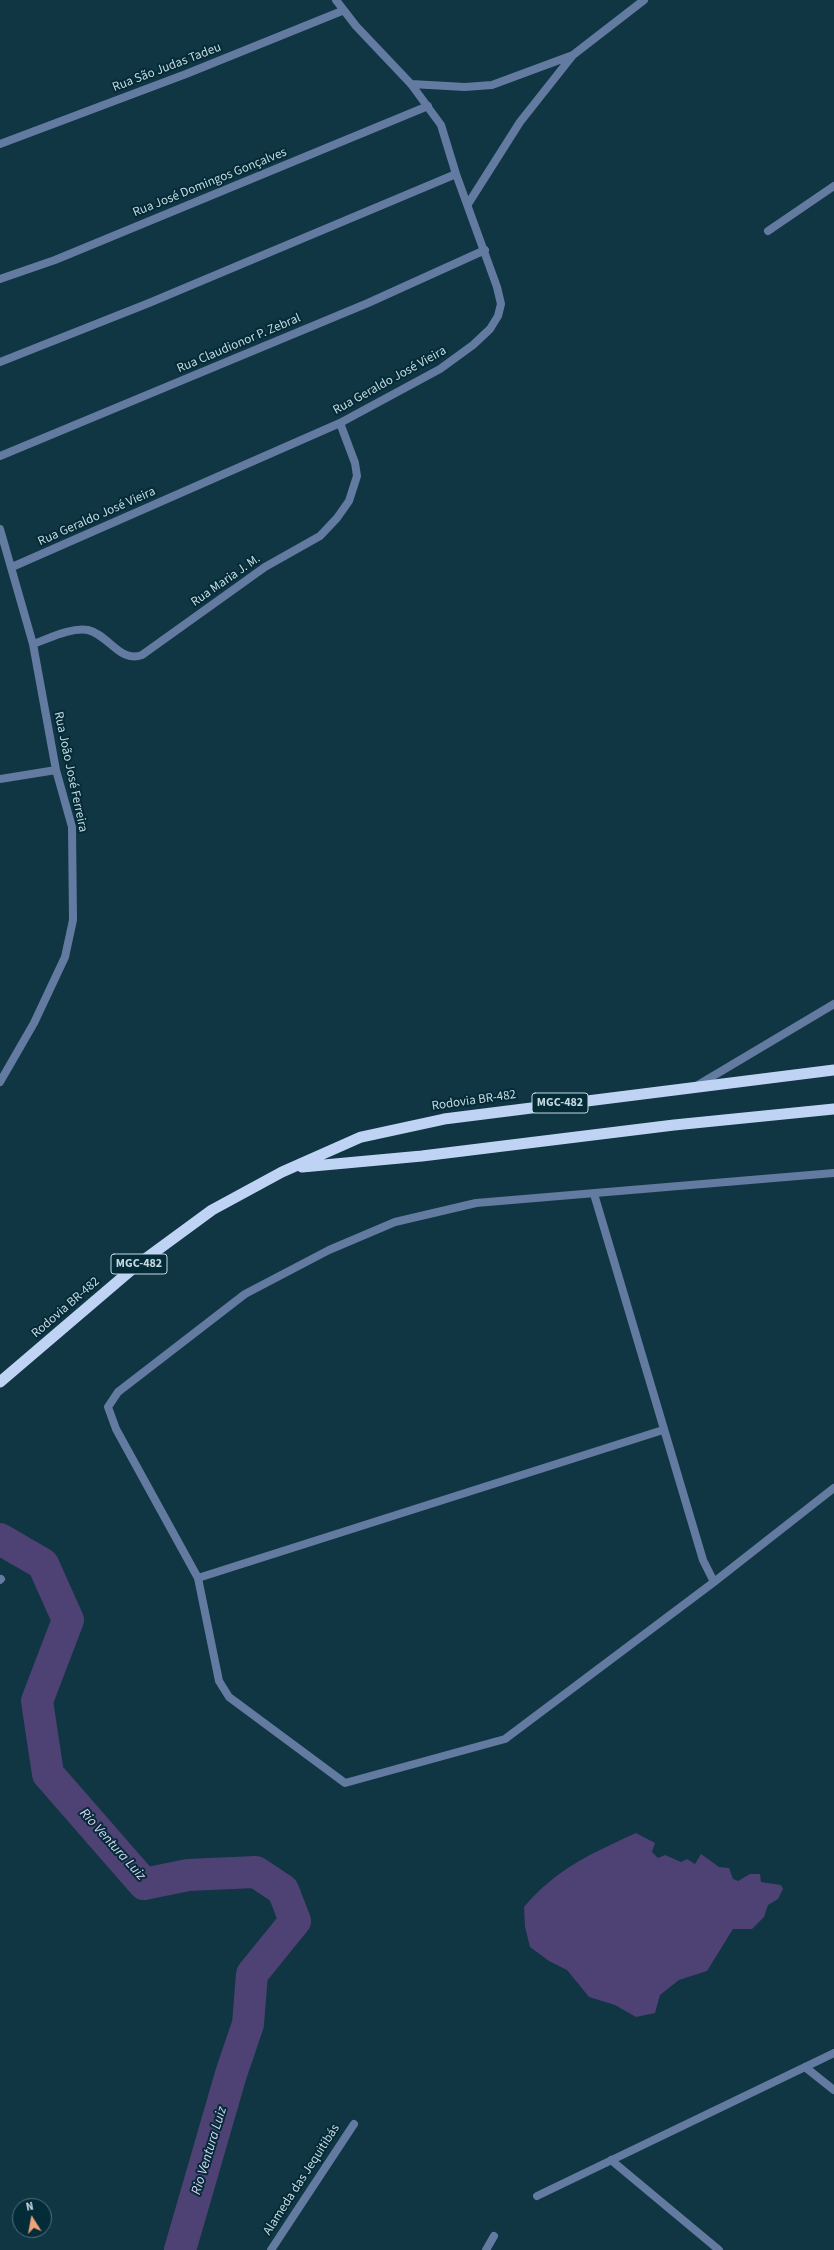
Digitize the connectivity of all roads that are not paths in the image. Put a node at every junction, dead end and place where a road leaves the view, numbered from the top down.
1 (336, 0) edge
2 (644, 0) edge
3 (342, 11) junction
4 (573, 55) junction
5 (411, 84) junction
6 (428, 106) junction
7 (0, 144) edge
8 (456, 174) junction
9 (833, 190) edge
10 (468, 204) junction
11 (768, 231) dead end
12 (485, 250) junction
13 (0, 279) edge
14 (0, 362) edge
15 (340, 423) junction
16 (0, 456) edge
17 (0, 529) edge
18 (12, 567) junction
19 (33, 644) junction
20 (56, 770) junction
21 (0, 779) edge
22 (834, 1004) edge
23 (834, 1070) edge
24 (0, 1082) edge
25 (698, 1085) junction
26 (834, 1110) edge
27 (293, 1168) junction
28 (834, 1173) edge
29 (594, 1194) junction
30 (0, 1382) edge
31 (663, 1430) junction
32 (834, 1488) edge
33 (198, 1578) junction
34 (714, 1582) junction
35 (834, 2053) edge
36 (805, 2067) junction
37 (834, 2090) edge
38 (354, 2124) dead end
39 (611, 2160) junction
40 (537, 2196) dead end
41 (494, 2236) dead end
42 (271, 2250) edge
43 (486, 2250) edge
44 (719, 2250) edge

1 - 3 street, Rua Geraldo José Vieira
2 - 4 street
3 - 5 street, Rua Geraldo José Vieira
3 - 7 street, Rua São Judas Tadeu
4 - 5 street
4 - 10 street
5 - 6 street, Rua Geraldo José Vieira
6 - 8 street, Rua Geraldo José Vieira
6 - 13 street, Rua José Domingos Gonçalves
8 - 10 street, Rua Geraldo José Vieira
8 - 14 street
9 - 11 street
10 - 12 street, Rua Geraldo José Vieira
12 - 15 street, Rua Geraldo José Vieira
12 - 16 street, Rua Claudionor P. Zebral
15 - 18 street, Rua Geraldo José Vieira
15 - 19 street, Rua Maria J. M.
17 - 18 street, Rua João José Ferreira
18 - 19 street, Rua João José Ferreira
19 - 20 street, Rua João José Ferreira
20 - 21 street
20 - 24 street, Rua João José Ferreira
22 - 25 street
23 - 25 highway, Rodovia BR-482 / MGC-482
25 - 27 highway, Rodovia BR-482 / MGC-482
26 - 27 highway, Rodovia BR-482 / MGC-482
27 - 30 highway, Rodovia BR-482 / MGC-482
28 - 29 street
29 - 31 street
29 - 33 street
31 - 33 street
31 - 34 street
32 - 34 street
33 - 34 street
35 - 36 street
36 - 37 street
36 - 39 street
38 - 42 street, Alameda das Jequitibás
39 - 40 street
39 - 44 street
41 - 43 street

